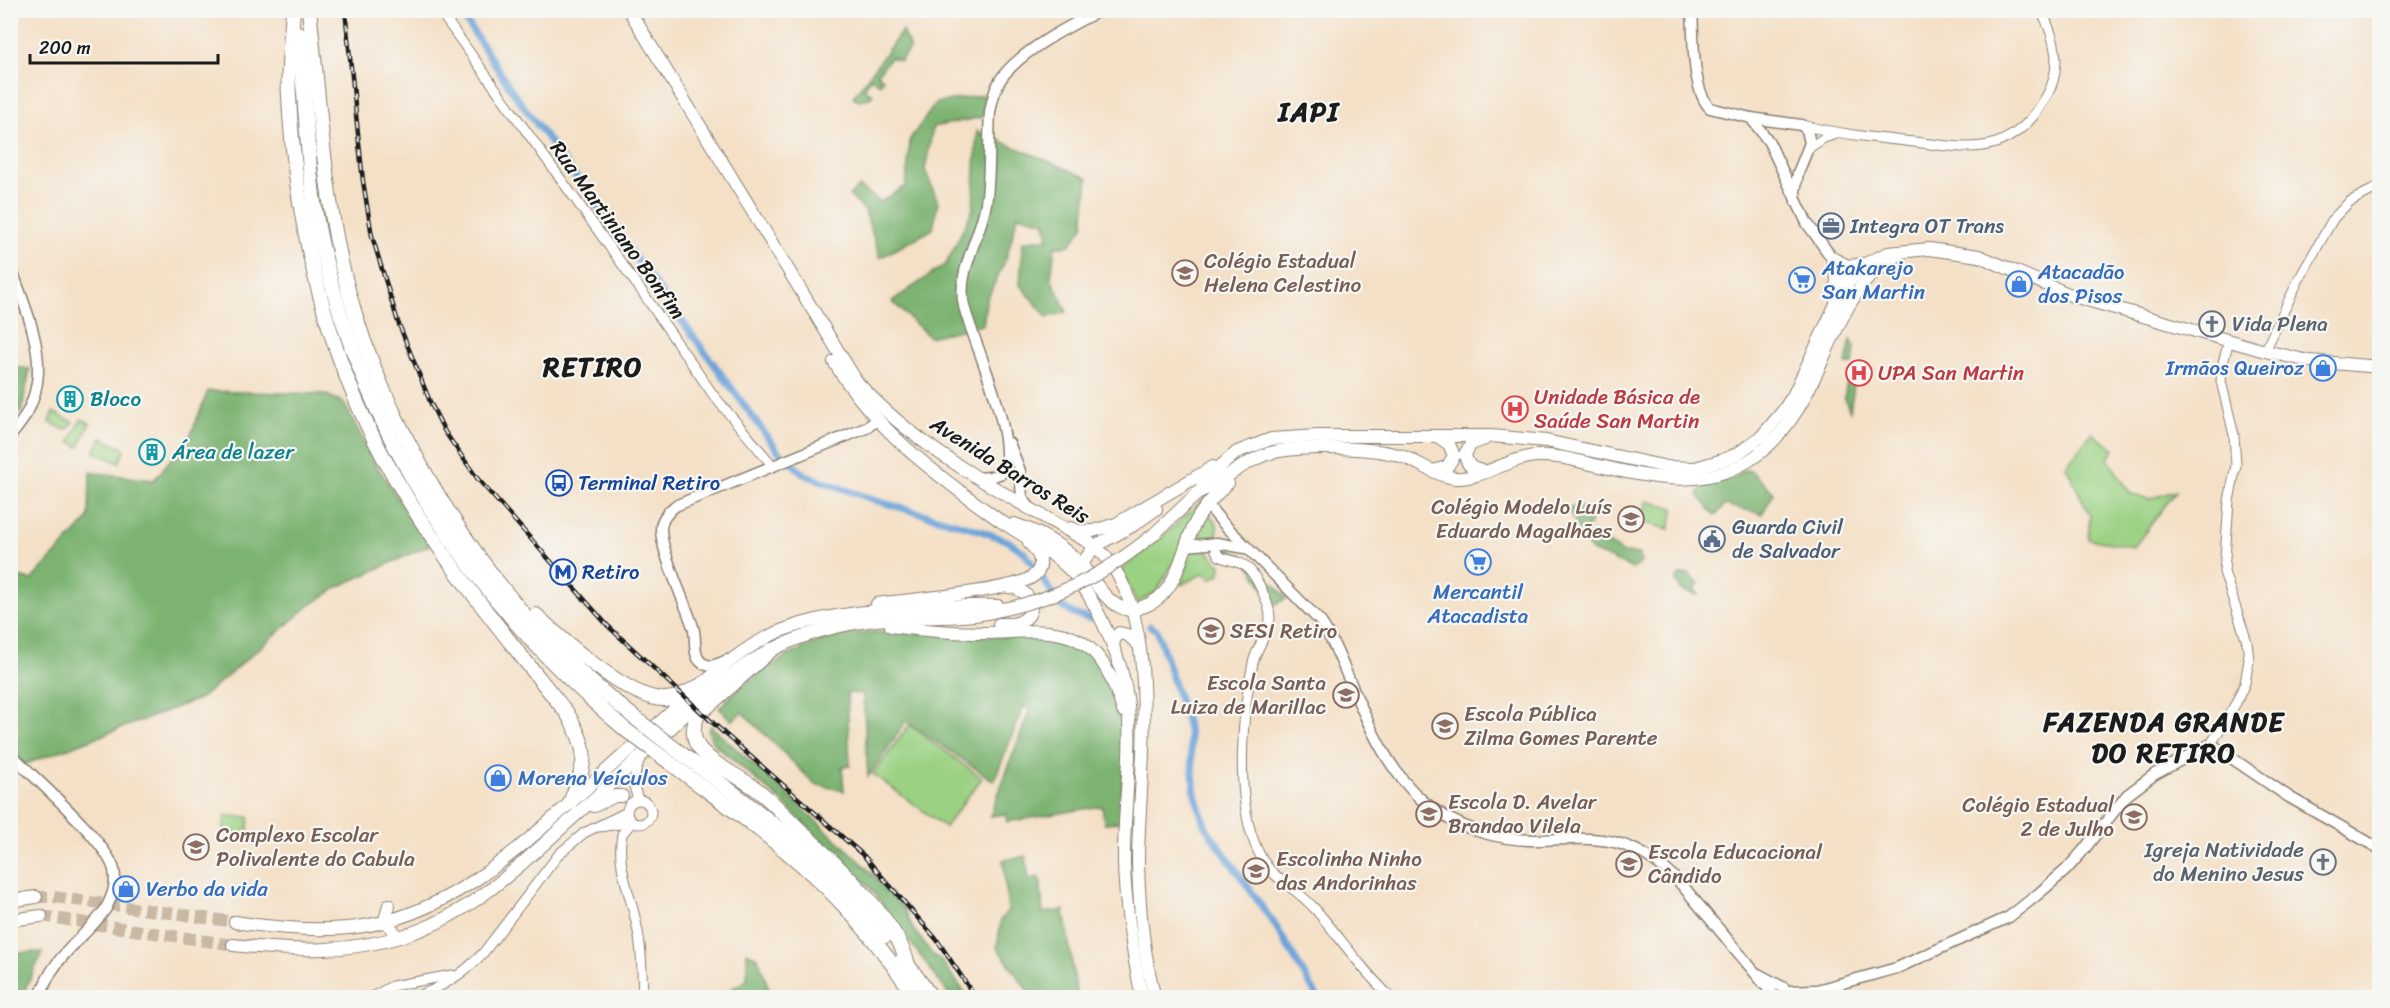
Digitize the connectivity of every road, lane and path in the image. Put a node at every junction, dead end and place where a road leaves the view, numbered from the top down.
1 (294, 10) edge
2 (309, 10) edge
3 (439, 10) edge
4 (620, 10) edge
5 (629, 10) edge
6 (1101, 10) edge
7 (1692, 10) edge
8 (2041, 10) edge
9 (1750, 118) junction
10 (1779, 120) junction
11 (1801, 124) junction
12 (1838, 134) junction
13 (1768, 142) junction
14 (1809, 148) junction
15 (2379, 186) edge
16 (1796, 202) junction
17 (1901, 252) junction
18 (1832, 258) junction
19 (1865, 264) junction
20 (10, 265) edge
21 (1849, 282) junction
22 (1841, 307) junction
23 (329, 323) junction
24 (2229, 340) junction
25 (2265, 351) junction
26 (2379, 367) edge
27 (869, 395) junction
28 (376, 405) junction
29 (877, 420) junction
30 (1003, 429) junction
31 (1436, 435) junction
32 (10, 436) edge
33 (1491, 436) junction
34 (1237, 452) junction
35 (1252, 460) junction
36 (777, 465) junction
37 (1433, 471) junction
38 (1484, 471) junction
39 (1002, 473) junction
40 (1196, 477) junction
41 (977, 478) junction
42 (1021, 481) junction
43 (1199, 492) junction
44 (1207, 504) junction
45 (1029, 507) junction
46 (999, 519) junction
47 (1056, 523) junction
48 (1015, 530) junction
49 (1217, 543) junction
50 (1095, 546) junction
51 (1186, 546) junction
52 (1249, 549) junction
53 (1080, 563) junction
54 (490, 572) junction
55 (995, 588) junction
56 (1086, 591) junction
57 (1018, 606) junction
58 (1134, 610) junction
59 (858, 623) junction
60 (891, 626) junction
61 (783, 630) junction
62 (1139, 645) junction
63 (1113, 648) junction
64 (771, 650) junction
65 (738, 656) junction
66 (706, 682) junction
67 (1129, 743) junction
68 (2211, 744) junction
69 (10, 753) edge
70 (640, 757) junction
71 (678, 760) junction
72 (601, 775) junction
73 (609, 786) junction
74 (639, 800) junction
75 (573, 809) junction
76 (628, 811) junction
77 (2379, 849) edge
78 (36, 897) tunnel mouth
79 (10, 901) edge
80 (389, 904) dead end
81 (41, 916) tunnel mouth
82 (385, 920) junction
83 (10, 921) edge
84 (235, 922) tunnel mouth
85 (398, 937) junction
86 (233, 945) tunnel mouth
87 (908, 965) junction
88 (463, 972) junction
89 (1758, 974) junction
90 (1817, 990) junction
91 (1788, 992) edge
92 (40, 998) edge
93 (370, 998) edge
94 (412, 998) edge
95 (643, 998) edge
96 (916, 998) edge
97 (932, 998) edge
98 (1142, 998) edge
99 (1155, 998) edge
100 (1392, 998) edge
101 (1776, 998) edge
102 (1800, 998) edge

1 - 23 highway
1 - 28 highway
2 - 54 highway
3 - 36 street, Rua Martiniano Bonfim
4 - 29 main road, Avenida Barros Reis
5 - 27 main road, Avenida Barros Reis
6 - 30 main road
7 - 9 main road
8 - 12 street
9 - 10 main road
9 - 13 main road
10 - 11 main road
10 - 13 main road
11 - 12 street
11 - 14 main road
12 - 14 street
13 - 16 main road
14 - 16 main road
15 - 25 street
16 - 18 main road
17 - 19 main road
17 - 22 main road
17 - 24 main road
18 - 19 main road
18 - 21 main road
18 - 22 main road
19 - 21 main road
20 - 32 main road
21 - 22 main road
22 - 33 main road
22 - 38 main road
23 - 28 highway
23 - 75 highway
24 - 25 main road
24 - 68 street
25 - 26 main road
27 - 29 main road
27 - 41 main road, Avenida Barros Reis
28 - 71 highway, bridge
29 - 36 main road
29 - 46 main road, Avenida Barros Reis
30 - 39 main road
30 - 42 main road
31 - 33 main road
31 - 34 main road
31 - 37 main road
33 - 38 main road
34 - 40 main road
34 - 43 main road
35 - 37 main road
35 - 43 main road
35 - 44 main road
36 - 65 main road
37 - 38 main road
39 - 41 main road
39 - 42 main road
40 - 47 main road
40 - 50 main road
41 - 45 main road, Avenida Barros Reis
42 - 45 main road
43 - 57 main road, bridge
44 - 51 main road
44 - 52 main road
45 - 47 main road, Avenida Barros Reis
46 - 48 main road, Avenida Barros Reis
46 - 53 main road
47 - 50 main road, Avenida Barros Reis
48 - 55 main road
48 - 56 main road, Avenida Barros Reis
49 - 51 main road
49 - 52 main road
49 - 100 street
50 - 53 main road
50 - 58 main road, Avenida Barros Reis
51 - 58 main road
52 - 89 main road
53 - 56 main road
53 - 58 main road
54 - 66 highway
54 - 71 highway, bridge
55 - 60 main road
55 - 61 main road
56 - 63 main road, Avenida Barros Reis
57 - 59 main road
57 - 61 main road
58 - 62 main road, Avenida Barros Reis
59 - 60 main road
59 - 64 main road
60 - 67 main road
61 - 65 main road
62 - 63 main road
62 - 99 main road, Avenida Barros Reis
63 - 67 main road, Avenida Barros Reis
64 - 70 main road
64 - 87 highway
65 - 66 main road
66 - 72 main road
67 - 98 main road, Avenida Barros Reis
68 - 77 main road
68 - 90 main road
69 - 92 main road
70 - 73 main road
70 - 74 street
71 - 87 highway
71 - 96 highway
72 - 73 street
72 - 75 main road
73 - 75 main road
73 - 76 street
74 - 76 street
74 - 76 street
75 - 76 main road
75 - 82 main road
75 - 85 main road
76 - 88 street
76 - 95 street
78 - 79 main road
80 - 82 main road
81 - 83 main road
82 - 84 main road
82 - 85 main road
85 - 86 main road
87 - 97 highway
88 - 93 street
88 - 94 street
89 - 91 main road
89 - 101 main road
90 - 91 main road
90 - 102 main road
91 - 101 main road

